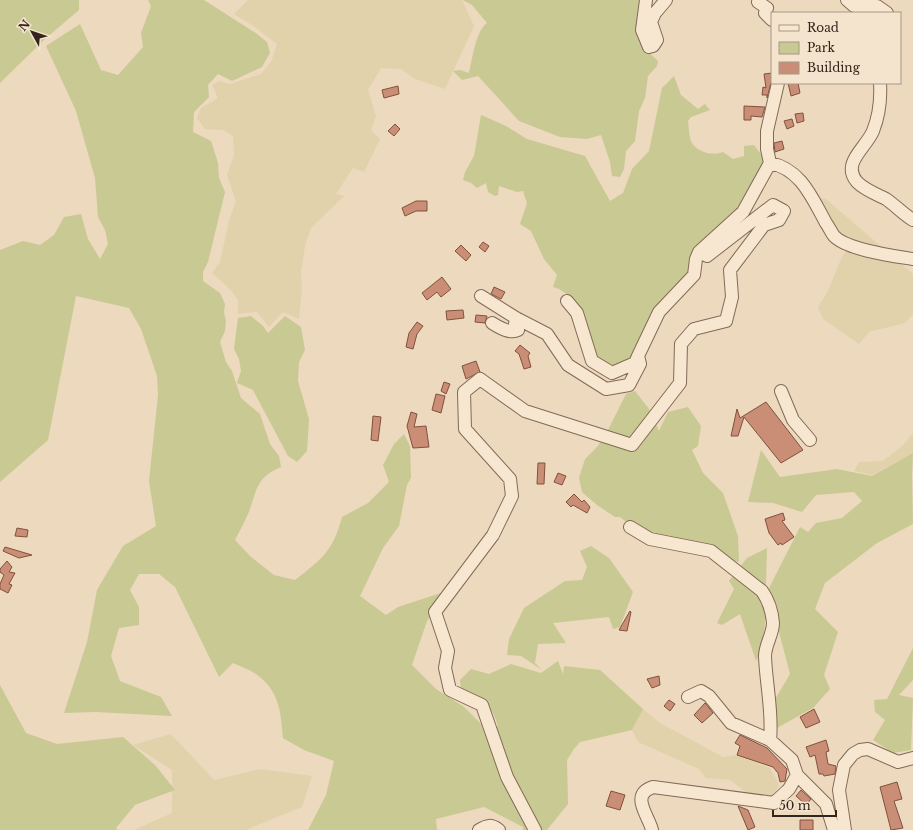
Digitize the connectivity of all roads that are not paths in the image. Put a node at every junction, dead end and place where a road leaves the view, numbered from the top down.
1 (646, 0) edge
2 (666, 0) edge
3 (759, 0) edge
4 (847, 0) edge
5 (886, 12) edge
6 (771, 19) edge
7 (778, 84) edge
8 (880, 84) edge
9 (770, 163) junction
10 (913, 220) edge
11 (699, 252) junction
12 (913, 259) edge
13 (481, 296) dead end
14 (567, 301) dead end
15 (516, 318) junction
16 (492, 323) dead end
17 (638, 356) junction
18 (781, 391) dead end
19 (810, 440) dead end
20 (630, 527) dead end
21 (688, 697) dead end
22 (770, 740) junction
23 (913, 758) edge
24 (796, 775) junction
25 (479, 830) edge
26 (499, 830) edge
27 (534, 830) edge
28 (652, 830) edge
29 (834, 830) edge
30 (845, 830) edge

1 - 2 street
3 - 6 street
4 - 5 street
7 - 9 street
8 - 10 street
9 - 11 street
9 - 12 street
11 - 17 street
11 - 27 street
13 - 15 street
14 - 17 street
15 - 16 street
15 - 17 street
18 - 19 street
20 - 22 street
21 - 22 street
22 - 24 street
23 - 30 street
24 - 28 street
24 - 29 street
25 - 26 street

